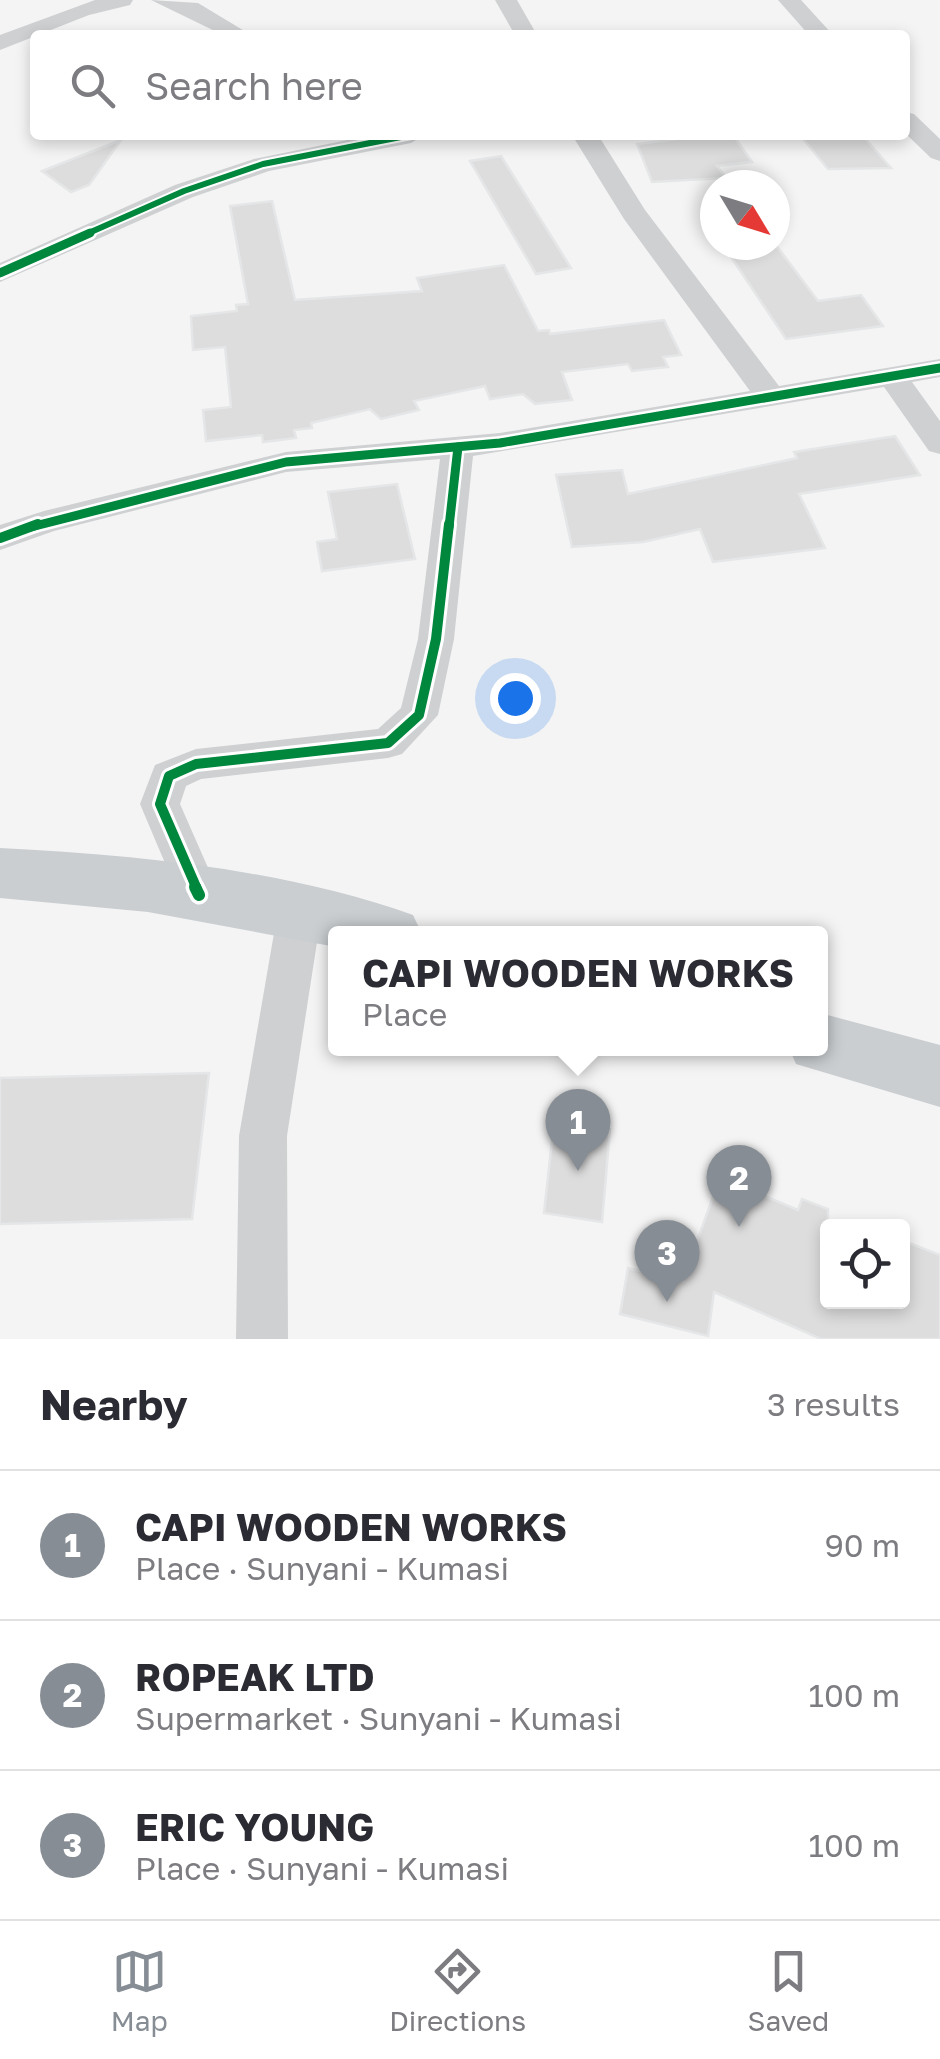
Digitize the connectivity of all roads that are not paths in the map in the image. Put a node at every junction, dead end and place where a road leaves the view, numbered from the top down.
1 (122, 0) edge
2 (162, 0) edge
3 (506, 0) edge
4 (789, 0) edge
5 (32, 30) edge
6 (231, 30) edge
7 (523, 30) edge
8 (817, 30) edge
9 (30, 31) edge
10 (0, 43) edge
11 (910, 123) edge
12 (357, 140) edge
13 (588, 140) edge
14 (940, 154) edge
15 (0, 273) edge
16 (940, 368) edge
17 (892, 376) junction
18 (771, 397) junction
19 (940, 444) edge
20 (458, 447) junction
21 (0, 538) edge
22 (0, 873) edge
23 (199, 895) junction
24 (300, 910) junction
25 (360, 926) edge
26 (828, 1045) edge
27 (940, 1076) edge
28 (262, 1339) edge

1 - 5 street
2 - 6 street
3 - 7 street
4 - 8 street
9 - 10 street
11 - 14 street
12 - 15 street
13 - 18 street
16 - 17 street
17 - 18 street
17 - 19 street
18 - 20 street
20 - 21 street
20 - 23 street
22 - 23 main road
23 - 24 main road
24 - 25 main road
24 - 28 street
26 - 27 main road

